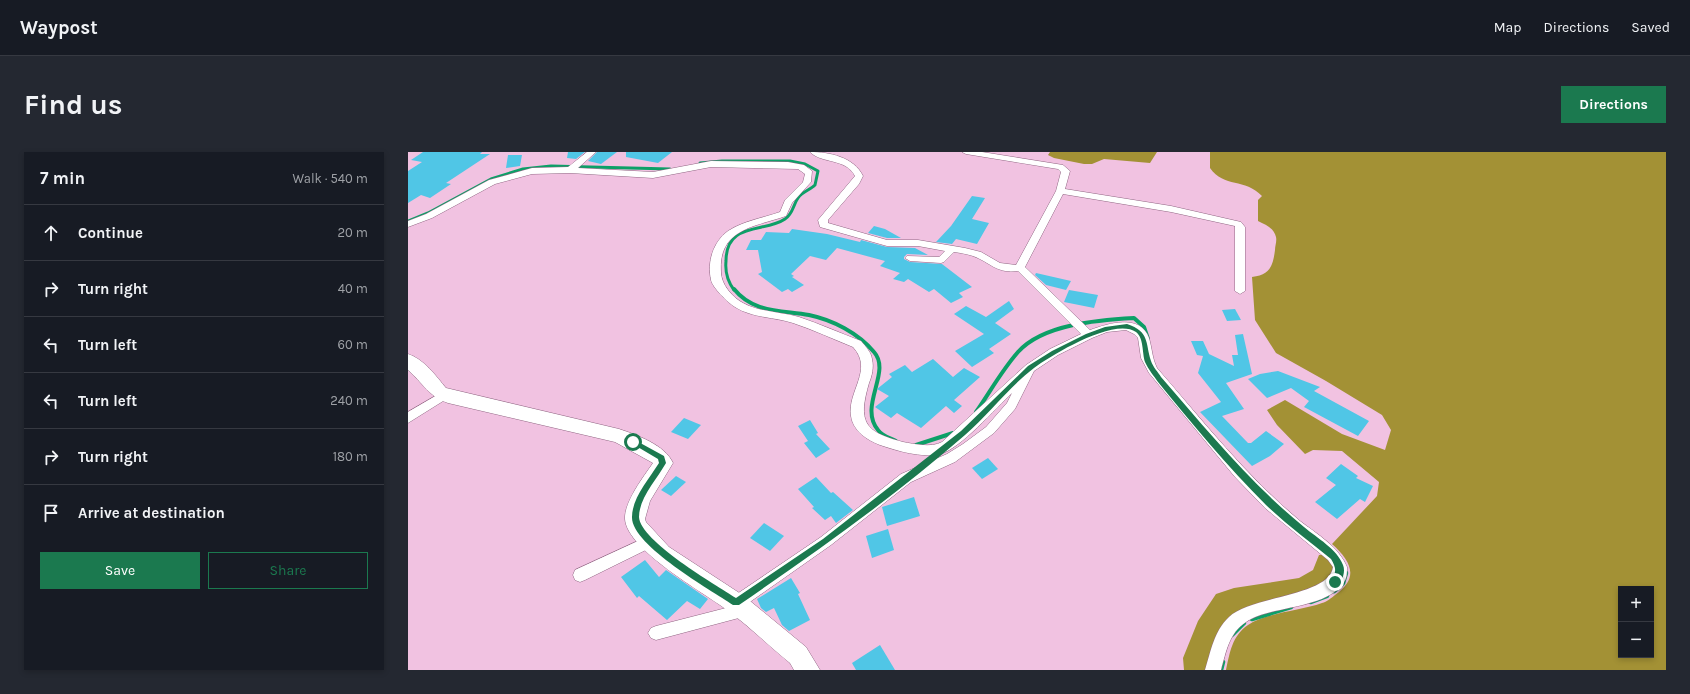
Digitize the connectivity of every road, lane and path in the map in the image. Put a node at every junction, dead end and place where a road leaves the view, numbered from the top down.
1 (592, 152) edge
2 (814, 152) edge
3 (966, 152) edge
4 (573, 168) junction
5 (1060, 191) junction
6 (408, 224) edge
7 (952, 249) junction
8 (910, 258) dead end
9 (1020, 268) junction
10 (1240, 291) dead end
11 (1088, 335) junction
12 (408, 360) edge
13 (1030, 368) junction
14 (444, 395) junction
15 (408, 418) edge
16 (942, 449) junction
17 (906, 478) junction
18 (651, 541) junction
19 (580, 575) dead end
20 (740, 606) junction
21 (656, 634) dead end
22 (808, 670) edge
23 (1213, 670) edge

1 - 4 street
2 - 7 street
3 - 5 street
4 - 6 street
4 - 16 street
5 - 9 street
5 - 10 street
7 - 8 street
7 - 9 street
9 - 11 street
11 - 13 street
11 - 23 street
12 - 14 street
13 - 16 street
13 - 17 street
14 - 15 street
14 - 18 street
16 - 17 street
17 - 20 street
18 - 19 street
18 - 20 street
20 - 21 street
20 - 22 street

